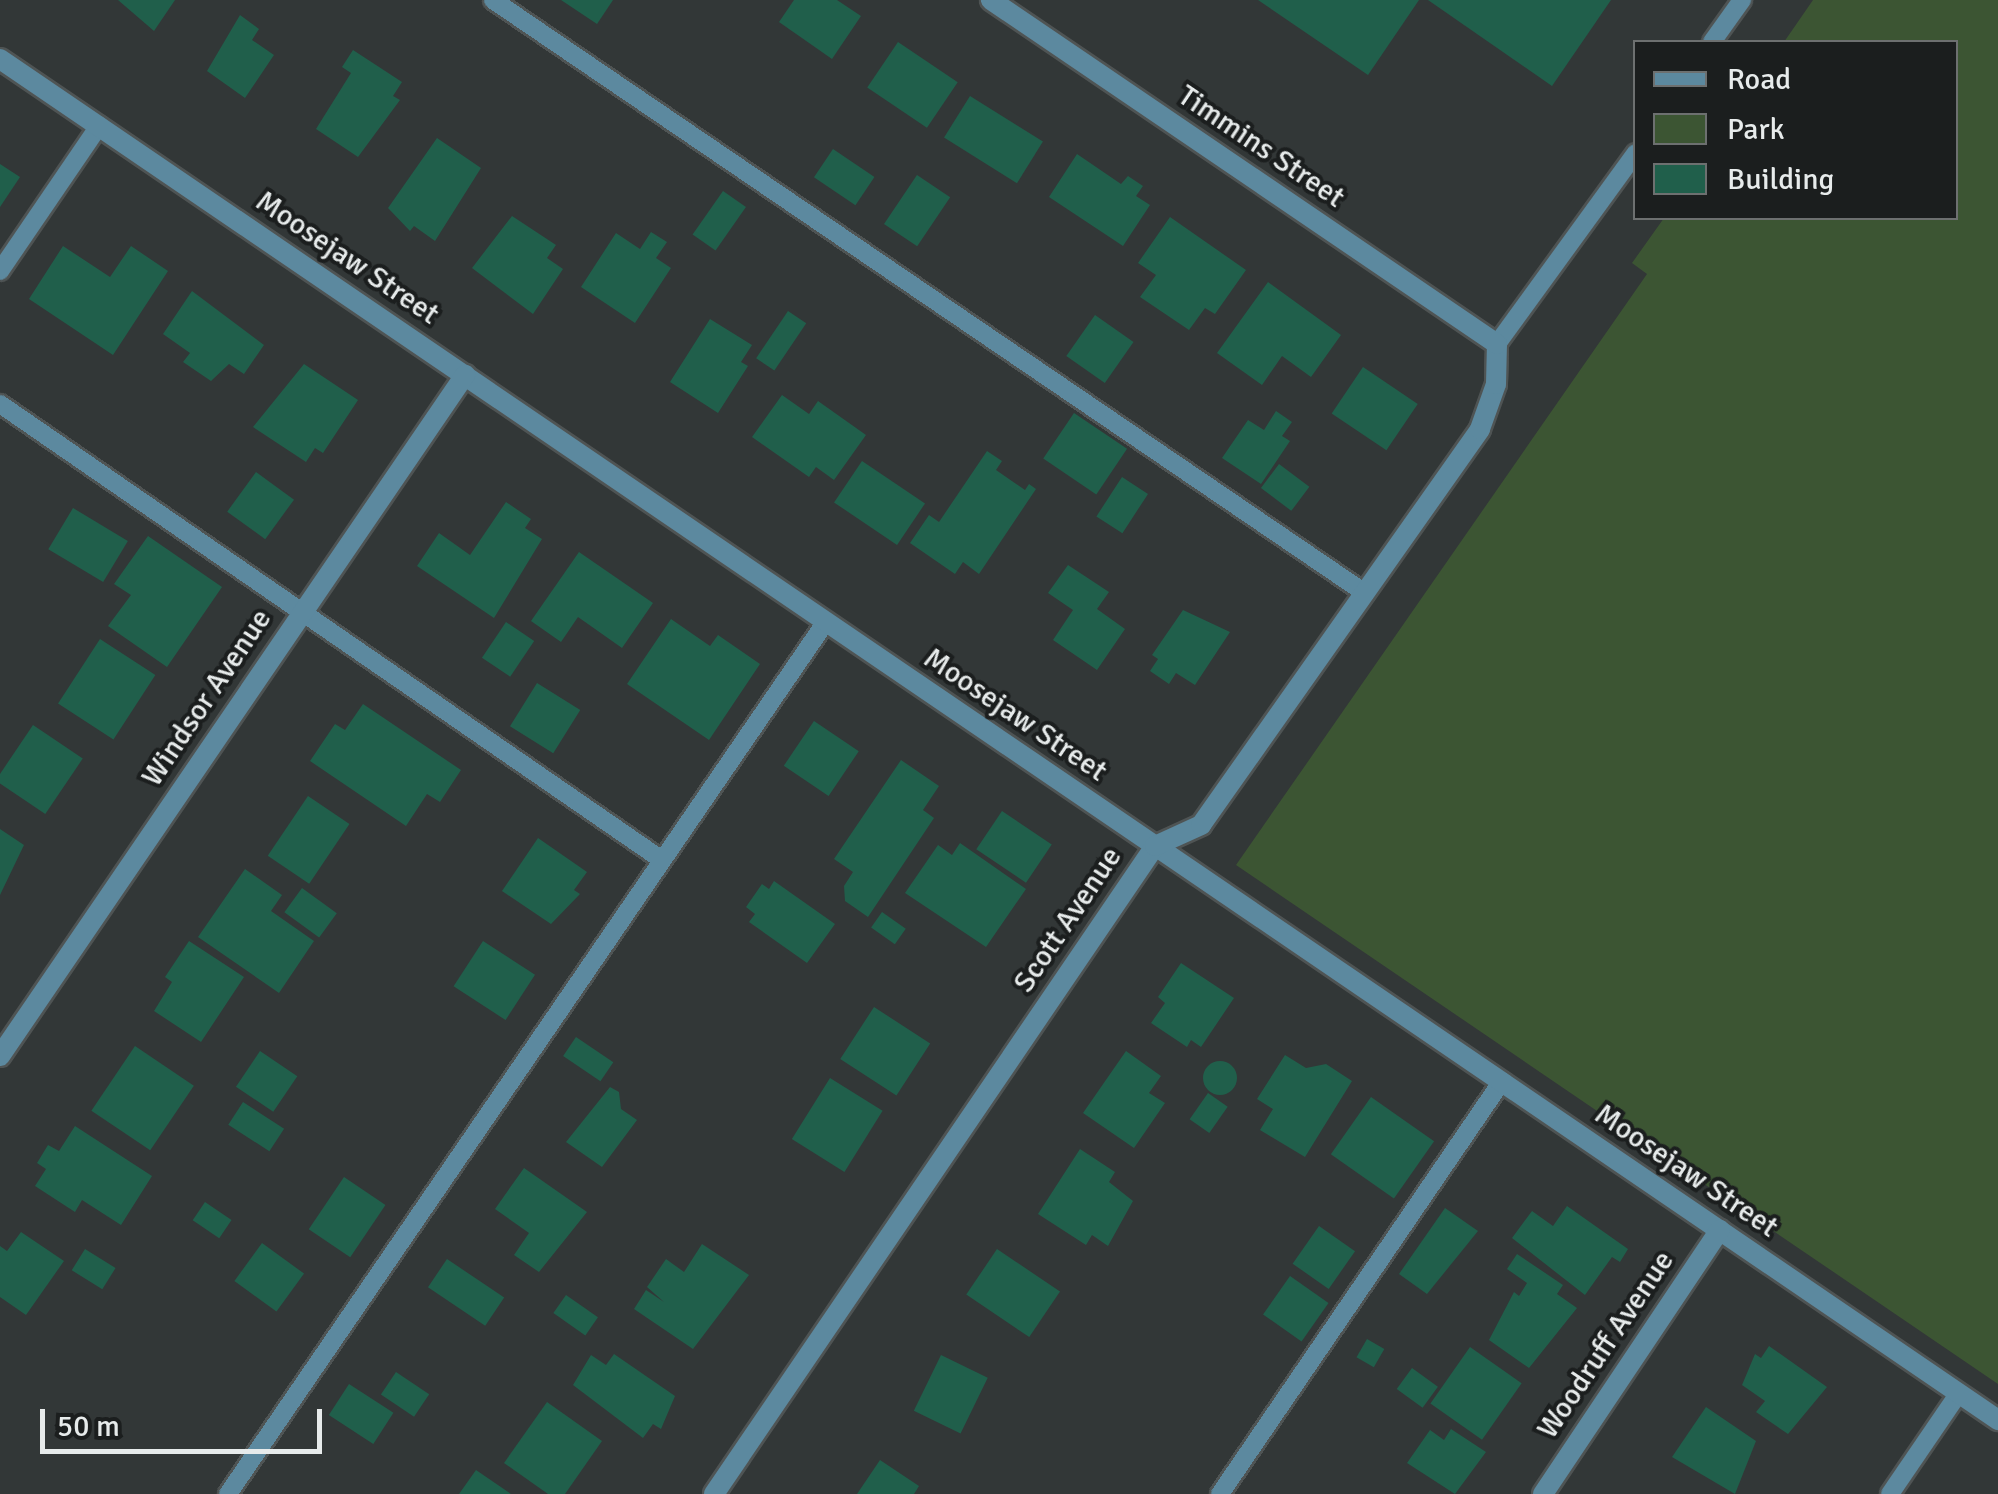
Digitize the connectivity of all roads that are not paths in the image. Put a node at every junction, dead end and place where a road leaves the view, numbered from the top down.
1 (493, 0) edge
2 (991, 0) edge
3 (1742, 0) edge
4 (1713, 40) edge
5 (0, 59) edge
6 (99, 126) junction
7 (1633, 157) edge
8 (0, 272) edge
9 (1497, 344) junction
10 (465, 375) junction
11 (0, 404) edge
12 (1365, 593) junction
13 (302, 613) junction
14 (825, 623) junction
15 (1156, 846) junction
16 (662, 860) junction
17 (0, 1056) edge
18 (1502, 1081) junction
19 (1720, 1230) junction
20 (1958, 1394) junction
21 (1998, 1420) edge
22 (228, 1494) edge
23 (714, 1494) edge
24 (1220, 1494) edge
25 (1542, 1494) edge
26 (1890, 1494) edge

1 - 12 lane
2 - 9 street, Timmins Street
3 - 4 lane
5 - 6 street, Moosejaw Street
6 - 8 lane
6 - 10 street, Moosejaw Street
7 - 9 lane
9 - 12 street, Scott Avenue
10 - 13 street, Windsor Avenue
10 - 14 street, Moosejaw Street
11 - 13 lane
12 - 15 street, Scott Avenue
13 - 16 lane
13 - 17 street, Windsor Avenue
14 - 15 street, Moosejaw Street
14 - 16 lane
15 - 18 street, Moosejaw Street
15 - 23 street, Scott Avenue
16 - 22 lane
18 - 19 street, Moosejaw Street
18 - 24 lane
19 - 20 street, Moosejaw Street
19 - 25 street, Woodruff Avenue
20 - 21 street, Moosejaw Street
20 - 26 lane

